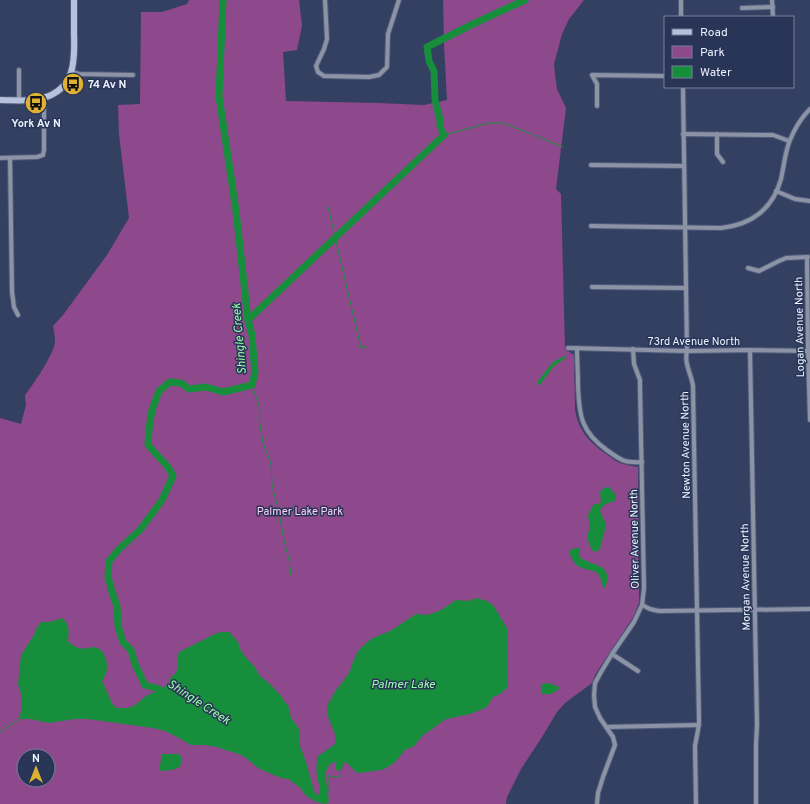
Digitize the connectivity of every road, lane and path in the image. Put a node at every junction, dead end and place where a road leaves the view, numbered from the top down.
1 (74, 0) edge
2 (325, 0) edge
3 (400, 0) edge
4 (681, 0) edge
5 (772, 0) edge
6 (772, 7) junction
7 (742, 8) dead end
8 (681, 16) edge
9 (773, 16) edge
10 (19, 70) dead end
11 (72, 72) junction
12 (133, 75) dead end
13 (664, 76) edge
14 (683, 88) edge
15 (43, 98) junction
16 (0, 100) edge
17 (19, 100) junction
18 (597, 106) dead end
19 (810, 109) edge
20 (683, 134) junction
21 (717, 134) junction
22 (789, 141) junction
23 (0, 158) edge
24 (10, 158) junction
25 (722, 162) dead end
26 (591, 165) dead end
27 (684, 166) junction
28 (776, 191) junction
29 (810, 201) edge
30 (591, 226) dead end
31 (685, 228) junction
32 (809, 257) edge
33 (748, 268) dead end
34 (592, 287) dead end
35 (686, 288) junction
36 (18, 315) dead end
37 (568, 348) dead end
38 (577, 348) junction
39 (633, 349) junction
40 (750, 350) junction
41 (688, 351) junction
42 (809, 351) edge
43 (810, 420) edge
44 (642, 462) junction
45 (642, 605) junction
46 (810, 609) edge
47 (755, 610) junction
48 (697, 611) junction
49 (612, 654) junction
50 (638, 671) dead end
51 (699, 725) junction
52 (606, 727) junction
53 (597, 804) edge
54 (696, 804) edge
55 (756, 804) edge

1 - 11 street
2 - 3 street
4 - 8 street
5 - 6 street
6 - 7 street
6 - 9 street
10 - 17 street
11 - 12 street
11 - 15 street
13 - 18 street
14 - 20 street, Newton Avenue North
15 - 17 street
15 - 24 street
16 - 17 street
19 - 22 street
20 - 21 street
20 - 27 street, Newton Avenue North
21 - 22 street
21 - 25 street
22 - 28 street
23 - 24 street
24 - 36 street
26 - 27 street
27 - 31 street, Newton Avenue North
28 - 29 street
28 - 31 street
30 - 31 street
31 - 35 street, Newton Avenue North
32 - 33 street
32 - 42 street, Logan Avenue North
34 - 35 street
35 - 41 street, Newton Avenue North
37 - 38 street, 73rd Avenue North
38 - 39 street, 73rd Avenue North
38 - 44 street
39 - 41 street, 73rd Avenue North
39 - 44 street, Oliver Avenue North
40 - 41 street, 73rd Avenue North
40 - 42 street, 73rd Avenue North
40 - 47 street, Morgan Avenue North
41 - 48 street, Newton Avenue North
42 - 43 street, Logan Avenue North
44 - 45 street, Oliver Avenue North
45 - 48 street
45 - 49 street, Oliver Avenue North
46 - 47 street
47 - 48 street
47 - 55 street, Morgan Avenue North
48 - 51 street, Newton Avenue North
49 - 50 street
49 - 52 street, Oliver Avenue North
51 - 52 street
51 - 54 street, Newton Avenue North
52 - 53 street, Oliver Avenue North

